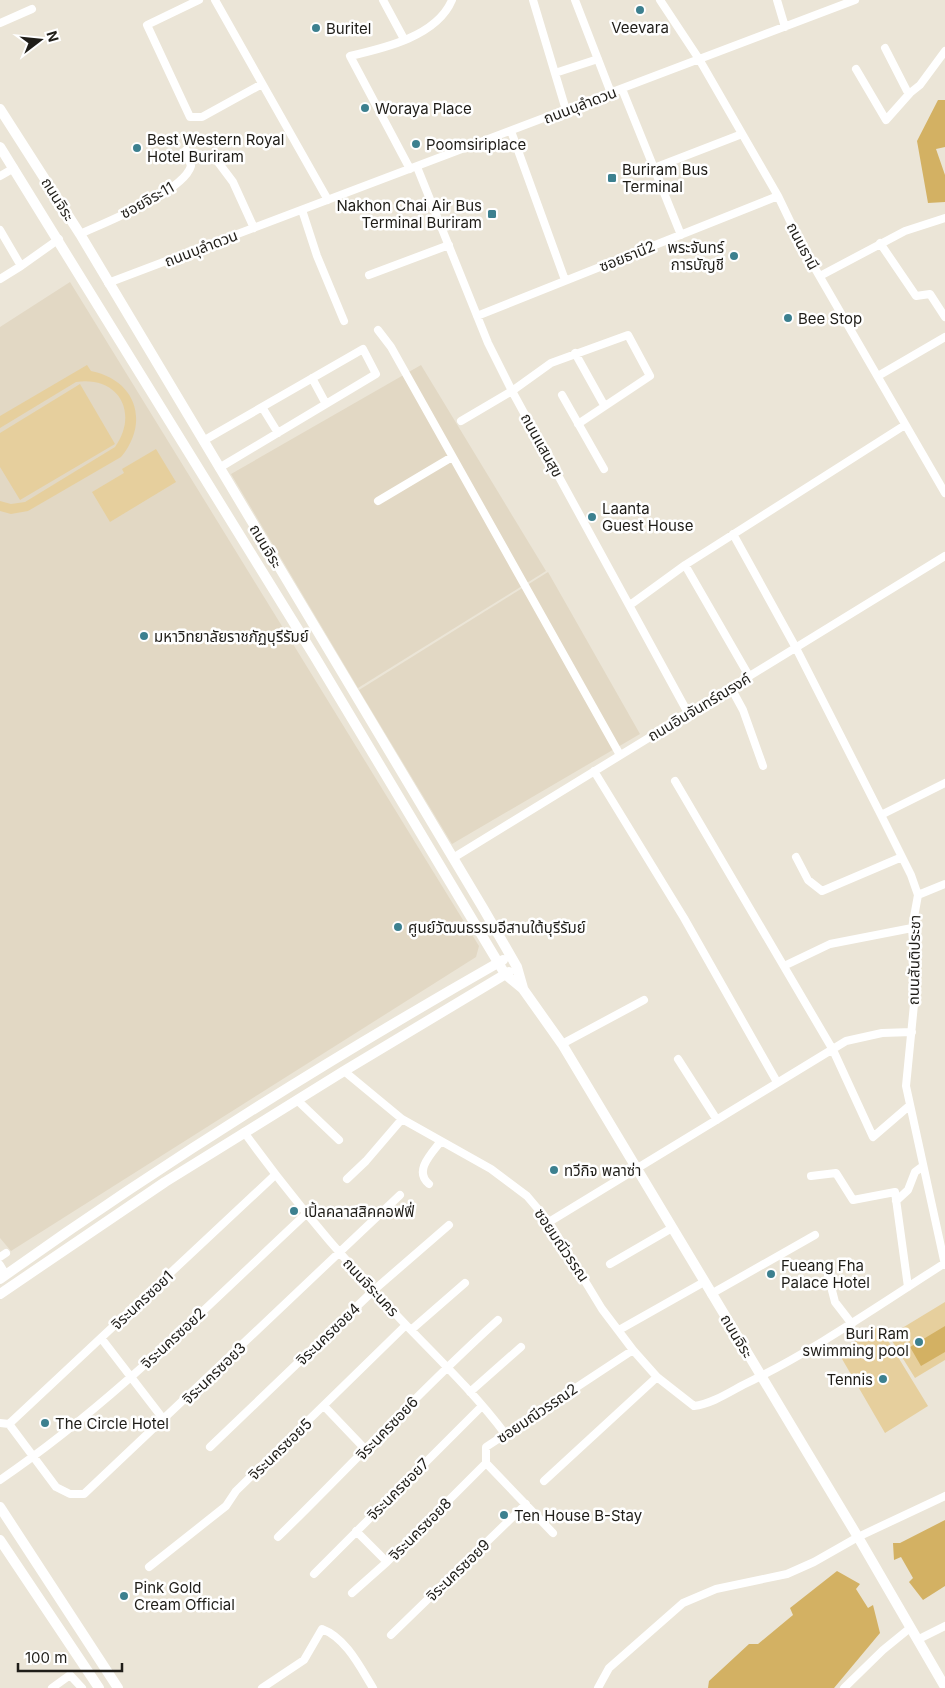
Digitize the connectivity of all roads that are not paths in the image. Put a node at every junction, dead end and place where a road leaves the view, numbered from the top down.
1 (199, 0) edge
2 (215, 0) edge
3 (383, 0) edge
4 (452, 0) edge
5 (533, 0) edge
6 (575, 0) edge
7 (660, 0) edge
8 (777, 0) edge
9 (856, 0) edge
10 (32, 9) dead end
11 (0, 23) edge
12 (785, 27) junction
13 (404, 39) junction
14 (885, 48) dead end
15 (945, 51) edge
16 (598, 59) junction
17 (699, 60) junction
18 (856, 69) dead end
19 (555, 73) junction
20 (262, 84) junction
21 (622, 89) junction
22 (611, 93) junction
23 (910, 93) junction
24 (0, 109) edge
25 (566, 110) junction
26 (511, 131) junction
27 (742, 134) junction
28 (0, 147) edge
29 (186, 150) dead end
30 (215, 158) dead end
31 (14, 168) junction
32 (413, 168) junction
33 (654, 168) junction
34 (0, 176) edge
35 (778, 196) junction
36 (328, 200) junction
37 (302, 210) junction
38 (945, 218) edge
39 (254, 228) junction
40 (0, 230) edge
41 (80, 234) junction
42 (681, 234) junction
43 (59, 239) junction
44 (880, 243) junction
45 (450, 245) junction
46 (21, 266) junction
47 (369, 275) dead end
48 (820, 276) junction
49 (0, 279) edge
50 (566, 280) junction
51 (108, 283) junction
52 (91, 292) junction
53 (477, 316) junction
54 (945, 317) edge
55 (344, 321) dead end
56 (378, 330) dead end
57 (945, 337) edge
58 (576, 353) junction
59 (878, 376) junction
60 (312, 378) junction
61 (512, 391) junction
62 (562, 395) dead end
63 (326, 404) junction
64 (604, 405) junction
65 (262, 407) junction
66 (461, 421) dead end
67 (578, 424) junction
68 (905, 425) junction
69 (278, 433) junction
70 (203, 441) junction
71 (452, 457) junction
72 (219, 468) junction
73 (604, 469) dead end
74 (945, 493) edge
75 (378, 502) dead end
76 (733, 534) junction
77 (945, 556) edge
78 (685, 565) junction
79 (630, 605) junction
80 (319, 634) junction
81 (306, 643) junction
82 (328, 648) junction
83 (796, 648) junction
84 (315, 657) junction
85 (749, 676) junction
86 (730, 688) junction
87 (688, 714) junction
88 (620, 755) junction
89 (763, 766) dead end
90 (594, 771) junction
91 (675, 781) dead end
92 (945, 783) edge
93 (882, 815) junction
94 (796, 857) dead end
95 (902, 857) junction
96 (453, 858) junction
97 (945, 884) edge
98 (918, 895) junction
99 (912, 928) junction
100 (510, 956) junction
101 (498, 963) junction
102 (784, 966) junction
103 (517, 968) junction
104 (505, 974) junction
105 (523, 989) junction
106 (644, 1000) dead end
107 (912, 1032) junction
108 (562, 1044) junction
109 (833, 1050) junction
110 (678, 1059) dead end
111 (344, 1071) junction
112 (777, 1082) junction
113 (297, 1100) junction
114 (909, 1106) junction
115 (402, 1119) junction
116 (717, 1120) junction
117 (244, 1132) junction
118 (339, 1140) dead end
119 (441, 1141) junction
120 (923, 1166) junction
121 (636, 1168) junction
122 (275, 1175) junction
123 (811, 1176) dead end
124 (346, 1179) dead end
125 (429, 1184) dead end
126 (400, 1195) dead end
127 (896, 1201) junction
128 (307, 1214) junction
129 (549, 1222) junction
130 (449, 1225) dead end
131 (672, 1228) junction
132 (815, 1235) dead end
133 (340, 1252) junction
134 (610, 1264) dead end
135 (945, 1264) edge
136 (0, 1266) edge
137 (828, 1275) dead end
138 (3, 1277) edge
139 (704, 1282) junction
140 (465, 1283) dead end
141 (908, 1287) junction
142 (374, 1290) junction
143 (0, 1294) edge
144 (711, 1294) junction
145 (498, 1320) dead end
146 (852, 1324) junction
147 (409, 1327) junction
148 (619, 1330) junction
149 (101, 1338) junction
150 (521, 1347) dead end
151 (633, 1350) junction
152 (445, 1367) junction
153 (130, 1377) junction
154 (657, 1377) junction
155 (760, 1377) junction
156 (470, 1392) junction
157 (324, 1406) junction
158 (482, 1406) junction
159 (164, 1420) junction
160 (4, 1423) edge
161 (506, 1435) junction
162 (210, 1446) dead end
163 (366, 1450) junction
164 (34, 1457) junction
165 (486, 1463) junction
166 (0, 1480) edge
167 (544, 1481) dead end
168 (945, 1496) edge
169 (526, 1504) junction
170 (0, 1507) edge
171 (356, 1531) junction
172 (553, 1533) dead end
173 (278, 1537) dead end
174 (858, 1538) junction
175 (0, 1540) edge
176 (387, 1562) junction
177 (149, 1567) dead end
178 (314, 1574) dead end
179 (352, 1593) dead end
180 (945, 1626) edge
181 (910, 1628) junction
182 (391, 1635) dead end
183 (917, 1640) junction
184 (944, 1682) edge
185 (96, 1687) edge
186 (602, 1687) edge
187 (52, 1688) edge
188 (82, 1688) edge
189 (118, 1688) edge
190 (262, 1688) edge
191 (373, 1688) edge
192 (844, 1688) edge

1 - 20 street
2 - 20 street
3 - 13 street
4 - 13 street
5 - 19 street
6 - 16 street
7 - 17 street, ถนนธานี
8 - 12 street
9 - 12 street, ถนนบุลำดวน
10 - 11 street
12 - 17 street, ถนนบุลำดวน
13 - 32 street, ถนนแสนสุข
14 - 23 street
15 - 23 street
16 - 19 street
16 - 22 street
17 - 21 street, ถนนบุลำดวน
17 - 27 street, ถนนธานี
18 - 23 street
19 - 25 street
20 - 36 street
21 - 22 street, ถนนบุลำดวน
21 - 33 street
22 - 25 street, ถนนบุลำดวน
24 - 41 main road, ถนนจิระ
25 - 26 street, ถนนบุลำดวน
26 - 32 street, ถนนบุลำดวน
26 - 50 street
27 - 33 street
27 - 35 street, ถนนธานี
28 - 31 main road, ถนนจิระ
29 - 41 street, ซอยจิระ11
30 - 39 street
31 - 34 street
31 - 43 main road, ถนนจิระ
32 - 36 street, ถนนบุลำดวน
32 - 45 street, ถนนแสนสุข
33 - 42 street
35 - 42 street, ซอยธานี2
35 - 48 street, ถนนธานี
36 - 37 street, ถนนบุลำดวน
37 - 39 street, ถนนบุลำดวน
37 - 55 street
38 - 44 street
39 - 51 street, ถนนบุลำดวน
40 - 46 street
41 - 51 main road, ถนนจิระ
42 - 50 street, ซอยธานี2
43 - 46 street
43 - 52 main road, ถนนจิระ
44 - 48 street
44 - 54 street
45 - 47 street
45 - 53 street, ถนนแสนสุข
46 - 49 street
48 - 59 street, ถนนธานี
50 - 53 street, ซอยธานี2
51 - 52 main road
51 - 70 main road, ถนนจิระ
52 - 81 main road, ถนนจิระ
53 - 61 street, ถนนแสนสุข
56 - 71 street
57 - 59 street
58 - 61 street
58 - 64 street
58 - 64 street
59 - 68 street, ถนนธานี
60 - 63 street
60 - 63 street
60 - 65 street
61 - 66 street
61 - 79 street, ถนนแสนสุข
62 - 67 street
63 - 69 street
64 - 67 street
65 - 69 street
65 - 70 street
67 - 73 street
68 - 74 street, ถนนธานี
68 - 76 street
69 - 72 street
70 - 72 main road, ถนนจิระ
71 - 75 street
71 - 88 street
72 - 80 main road, ถนนจิระ
76 - 78 street
76 - 83 street, ถนนสันติประชา
77 - 83 street, ถนนอินจันทร์ณรงค์
78 - 79 street
78 - 85 street
79 - 87 street, ถนนแสนสุข
80 - 81 main road
80 - 82 main road, ถนนจิระ
81 - 84 main road, ถนนจิระ
82 - 84 main road
82 - 96 main road, ถนนจิระ
83 - 85 street, ถนนอินจันทร์ณรงค์
83 - 93 street, ถนนสันติประชา
84 - 101 main road, ถนนจิระ
85 - 86 street, ถนนอินจันทร์ณรงค์
86 - 87 street, ถนนอินจันทร์ณรงค์
86 - 89 street
87 - 88 street, ถนนอินจันทร์ณรงค์
88 - 90 street, ถนนอินจันทร์ณรงค์
90 - 96 street, ถนนอินจันทร์ณรงค์
90 - 112 street
91 - 102 street
92 - 93 street
93 - 95 street, ถนนสันติประชา
94 - 95 street
95 - 98 street, ถนนสันติประชา
96 - 100 main road, ถนนจิระ
97 - 98 street
98 - 99 street, ถนนสันติประชา
99 - 102 street
99 - 107 street, ถนนสันติประชา
100 - 101 main road
100 - 103 main road, ถนนจิระ
101 - 104 main road, ถนนจิระ
101 - 138 main road
102 - 109 street
103 - 104 main road
103 - 105 main road, ถนนจิระ
104 - 105 main road, ถนนจิระ
104 - 111 main road
105 - 108 main road, ถนนจิระ
106 - 108 street
107 - 109 street
107 - 114 street, ถนนสันติประชา
108 - 121 main road, ถนนจิระ
109 - 112 street
109 - 114 street
110 - 116 street
111 - 113 main road
111 - 115 street, ซอยมณีวรรณ
112 - 116 street
113 - 117 main road
113 - 118 street
114 - 120 street, ถนนสันติประชา
115 - 119 street, ซอยมณีวรรณ
115 - 124 street
116 - 121 street
117 - 122 street, ถนนจิระนคร
117 - 143 main road
119 - 125 street
119 - 129 street, ซอยมณีวรรณ
120 - 127 street
120 - 135 street, ถนนสันติประชา
121 - 129 street
121 - 131 main road, ถนนจิระ
122 - 128 street, ถนนจิระนคร
122 - 149 street, จิระนครซอย1
123 - 127 street
126 - 133 street, จิระนครซอย3
127 - 141 street
128 - 133 street, ถนนจิระนคร
128 - 153 street, จิระนครซอย2
129 - 148 street, ซอยมณีวรรณ
130 - 142 street, จิระนครซอย4
131 - 134 street
131 - 139 main road, ถนนจิระ
132 - 144 street
133 - 142 street, ถนนจิระนคร
133 - 159 street, จิระนครซอย3
135 - 141 street
136 - 138 street
137 - 146 street
139 - 144 main road, ถนนจิระ
139 - 148 street
140 - 147 street, จิระนครซอย5
141 - 146 street
142 - 147 street, ถนนจิระนคร
142 - 162 street, จิระนครซอย4
144 - 155 main road, ถนนจิระ
145 - 152 street, จิระนครซอย6
146 - 155 street
147 - 152 street, ถนนจิระนคร
147 - 157 street, จิระนครซอย5
148 - 151 street, ซอยมณีวรรณ
149 - 153 street
149 - 160 street, จิระนครซอย1
150 - 156 street
151 - 154 street, ซอยมณีวรรณ
151 - 161 street, ซอยมณีวรรณ2
152 - 156 street, ถนนจิระนคร
152 - 163 street, จิระนครซอย6
153 - 159 street
153 - 164 street, จิระนครซอย2
154 - 155 street, ซอยมณีวรรณ
154 - 167 street
155 - 174 main road, ถนนจิระ
156 - 158 street, ถนนจิระนคร
157 - 163 street
157 - 177 street, จิระนครซอย5
158 - 161 street, ถนนจิระนคร
158 - 171 street, จิระนครซอย7
159 - 164 street, จิระนครซอย3
160 - 164 street, จิระนครซอย3
161 - 165 street, ซอยมณีวรรณ2
163 - 173 street, จิระนครซอย6
164 - 166 street, จิระนครซอย2
165 - 169 street
165 - 176 street, จิระนครซอย8
168 - 174 street
169 - 172 street
169 - 182 street, จิระนครซอย9
170 - 189 main road
171 - 176 street
171 - 178 street, จิระนครซอย7
174 - 181 main road, ถนนจิระ
174 - 186 street
175 - 185 main road
176 - 179 street, จิระนครซอย8
180 - 183 street
181 - 183 main road, ถนนจิระ
181 - 192 street
183 - 184 main road, ถนนจิระ
187 - 188 street
190 - 191 street

